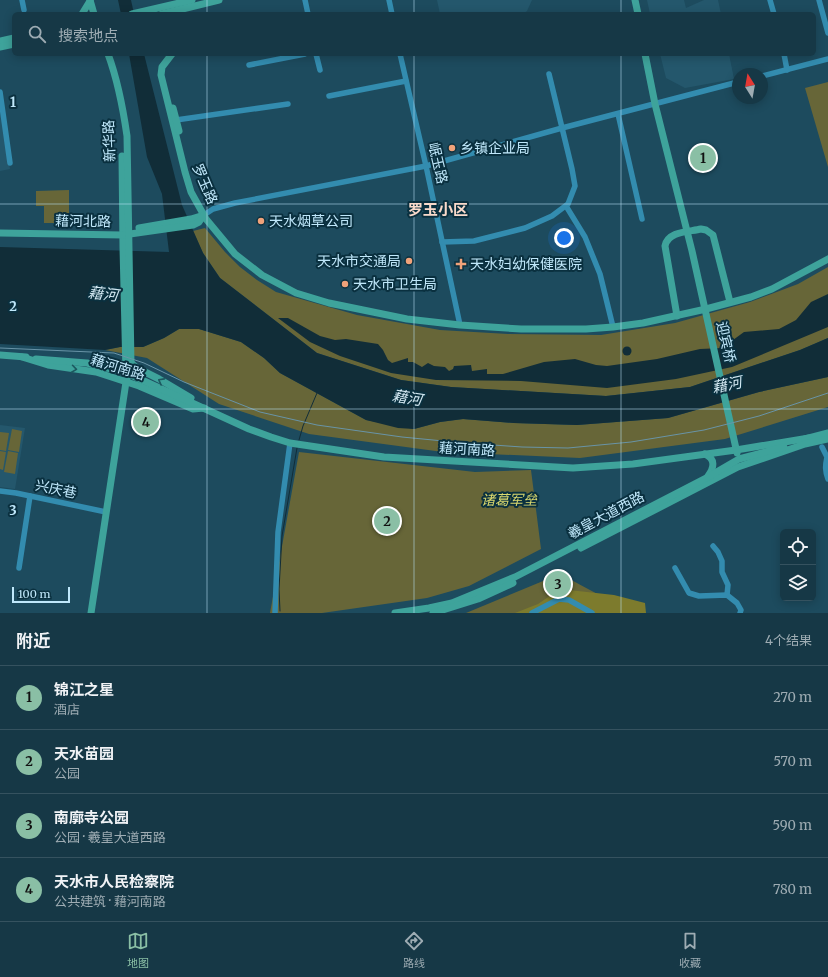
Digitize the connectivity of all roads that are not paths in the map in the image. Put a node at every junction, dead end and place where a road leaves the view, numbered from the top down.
1 (22, 0) edge
2 (90, 0) edge
3 (192, 0) edge
4 (219, 0) edge
5 (305, 0) edge
6 (388, 0) edge
7 (635, 0) edge
8 (770, 0) edge
9 (819, 0) edge
10 (173, 9) edge
11 (24, 10) dead end
12 (83, 12) edge
13 (93, 12) edge
14 (142, 12) edge
15 (308, 12) edge
16 (391, 12) edge
17 (638, 12) edge
18 (773, 12) edge
19 (828, 33) edge
20 (12, 38) edge
21 (0, 41) edge
22 (12, 44) edge
23 (0, 47) edge
24 (105, 56) edge
25 (109, 56) edge
26 (171, 56) edge
27 (172, 56) edge
28 (296, 56) edge
29 (316, 56) edge
30 (400, 56) edge
31 (645, 56) edge
32 (784, 56) edge
33 (828, 59) edge
34 (249, 66) dead end
35 (320, 70) dead end
36 (788, 70) junction
37 (549, 74) dead end
38 (768, 75) edge
39 (406, 81) junction
40 (732, 84) edge
41 (0, 92) edge
42 (329, 96) dead end
43 (288, 104) dead end
44 (655, 104) junction
45 (618, 114) junction
46 (176, 120) junction
47 (562, 128) junction
48 (10, 163) dead end
49 (426, 166) junction
50 (566, 206) junction
51 (204, 215) junction
52 (642, 219) dead end
53 (0, 229) edge
54 (126, 232) junction
55 (687, 232) junction
56 (0, 233) edge
57 (442, 242) junction
58 (828, 259) edge
59 (730, 302) junction
60 (678, 316) junction
61 (460, 325) junction
62 (613, 327) junction
63 (0, 355) edge
64 (22, 357) junction
65 (37, 359) junction
66 (125, 363) junction
67 (123, 372) dead end
68 (131, 375) dead end
69 (126, 382) junction
70 (204, 408) junction
71 (828, 433) edge
72 (808, 438) junction
73 (828, 439) edge
74 (290, 443) junction
75 (822, 447) dead end
76 (736, 450) junction
77 (705, 454) junction
78 (739, 459) junction
79 (738, 467) junction
80 (708, 477) junction
81 (828, 479) edge
82 (0, 491) edge
83 (30, 496) junction
84 (106, 512) junction
85 (713, 546) dead end
86 (19, 568) dead end
87 (675, 568) dead end
88 (727, 595) junction
89 (742, 612) edge
90 (91, 613) edge
91 (275, 613) edge
92 (398, 613) edge
93 (433, 613) edge
94 (532, 613) edge
95 (592, 613) edge

1 - 11 street
2 - 12 main road
2 - 13 main road
3 - 10 main road
4 - 10 main road
5 - 15 street
6 - 16 street
7 - 17 main road
8 - 18 street
9 - 19 street
10 - 14 main road
20 - 21 main road
22 - 23 main road
24 - 54 main road, 新华路
25 - 54 main road, 新华路
26 - 51 main road, 罗玉路
27 - 46 main road, 罗玉路
28 - 34 street
29 - 35 street
30 - 39 street, 岷玉路
31 - 44 main road, 迎宾桥
32 - 36 street
33 - 36 street
36 - 38 street
37 - 47 street
39 - 42 street
39 - 49 street, 岷玉路
40 - 44 street
41 - 48 street
43 - 46 street
44 - 45 street
44 - 55 main road, 迎宾桥
45 - 47 street
45 - 52 street
46 - 51 main road, 罗玉路
47 - 49 street
47 - 50 street
49 - 51 street
49 - 57 street, 岷玉路
50 - 57 street
50 - 62 street
51 - 54 main road, 藉河北路
51 - 61 main road
53 - 54 main road, 藉河北路
54 - 56 main road, 藉河北路
54 - 66 main road
55 - 59 main road
55 - 60 main road
55 - 76 main road, 迎宾桥
57 - 61 street, 岷玉路
58 - 59 main road
59 - 60 main road
60 - 62 main road
61 - 62 main road
63 - 64 main road, 藉河南路
64 - 65 main road, 藉河南路
64 -> 69 main road, 藉河南路
65 - 66 main road, 藉河南路
65 - 67 main road, 藉河南路
66 - 69 main road
70 -> 66 main road, 藉河南路
68 - 70 main road, 藉河南路
69 - 70 main road, 藉河南路
69 - 84 main road
70 - 74 main road, 藉河南路
71 - 72 main road, 羲皇大道西路
72 - 76 main road, 藉河南路
72 - 78 main road, 羲皇大道西路
73 - 79 main road, 羲皇大道西路
74 - 77 main road, 藉河南路
74 - 91 street
75 - 81 street
76 - 77 main road, 藉河南路
76 - 78 main road, 迎宾桥
77 - 80 main road
78 - 79 main road
78 - 80 main road, 羲皇大道西路
79 - 93 main road, 羲皇大道西路
80 - 92 main road, 羲皇大道西路
82 - 83 street, 兴庆巷
83 - 84 street, 兴庆巷
83 - 86 street
84 - 90 main road
85 - 88 street
87 - 88 street
88 - 89 street
94 - 95 street

